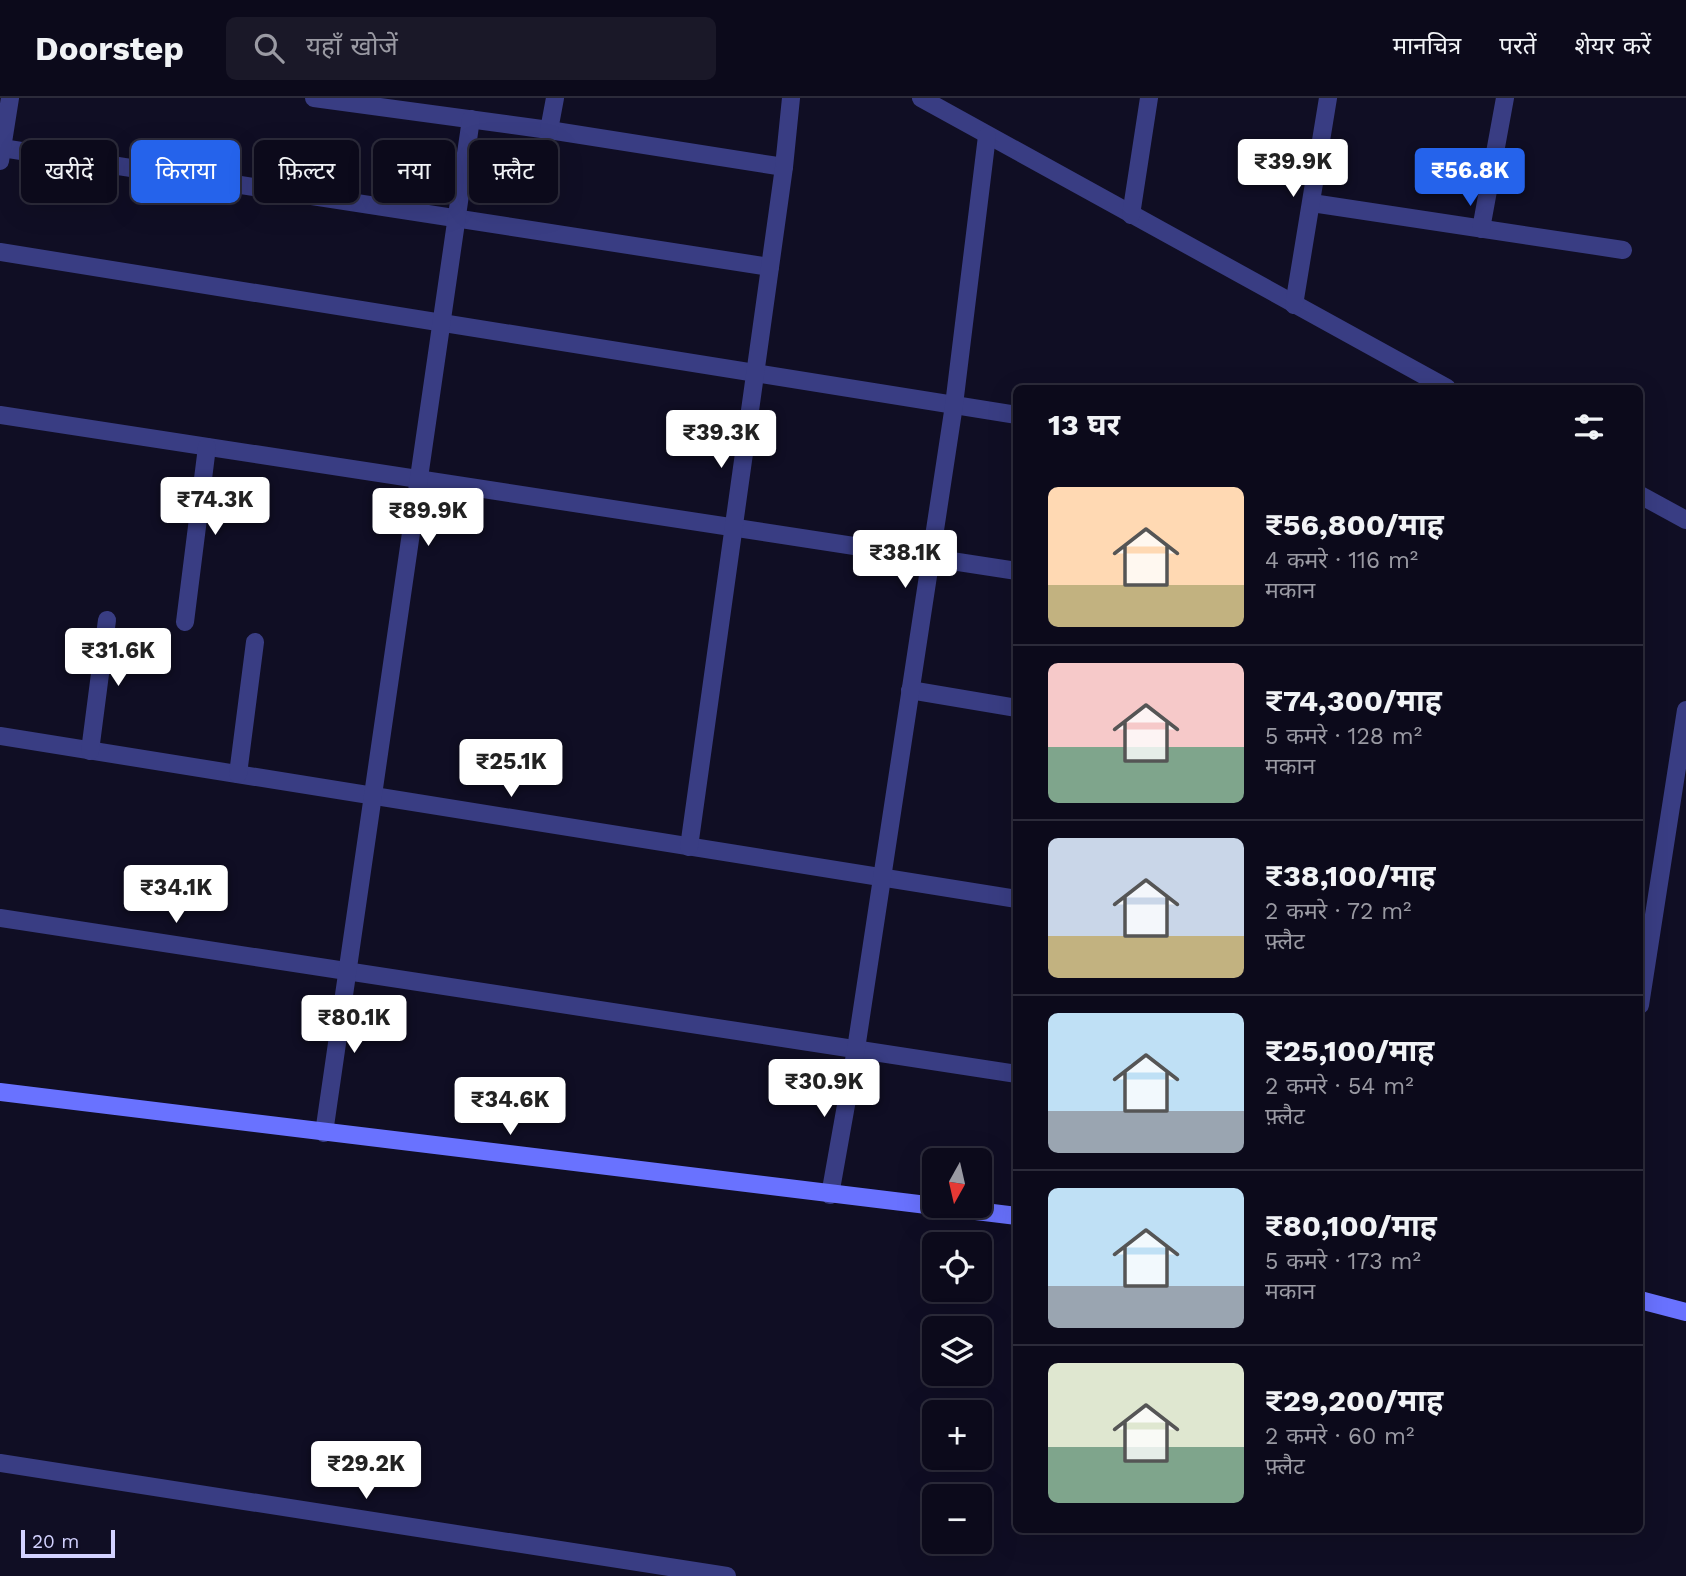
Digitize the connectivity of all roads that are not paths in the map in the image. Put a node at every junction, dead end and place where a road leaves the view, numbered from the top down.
1 (10, 98) edge
2 (314, 98) edge
3 (555, 98) edge
4 (791, 98) edge
5 (921, 98) edge
6 (1149, 98) edge
7 (1328, 98) edge
8 (1505, 98) edge
9 (950, 105) edge
10 (471, 119) junction
11 (549, 130) junction
12 (987, 136) junction
13 (1, 155) edge
14 (784, 167) junction
15 (1311, 203) junction
16 (1131, 215) junction
17 (457, 218) junction
18 (1481, 229) junction
19 (1623, 250) dead end
20 (0, 252) edge
21 (770, 267) junction
22 (1294, 305) junction
23 (441, 323) junction
24 (754, 373) junction
25 (1426, 383) edge
26 (954, 405) junction
27 (1013, 414) edge
28 (0, 415) edge
29 (207, 447) junction
30 (418, 480) junction
31 (1643, 497) edge
32 (1686, 520) edge
33 (732, 528) junction
34 (930, 558) junction
35 (1013, 570) edge
36 (107, 620) dead end
37 (185, 622) dead end
38 (255, 642) dead end
39 (910, 690) junction
40 (1013, 707) edge
41 (1686, 710) edge
42 (0, 736) edge
43 (90, 751) junction
44 (238, 774) junction
45 (372, 796) junction
46 (689, 847) junction
47 (882, 877) junction
48 (1013, 898) edge
49 (0, 918) edge
50 (346, 971) junction
51 (1643, 982) edge
52 (856, 1049) junction
53 (1013, 1073) edge
54 (0, 1092) edge
55 (324, 1133) junction
56 (830, 1195) junction
57 (1013, 1216) edge
58 (1643, 1301) edge
59 (1686, 1312) edge
60 (0, 1463) edge
61 (727, 1576) edge

1 - 13 street
2 - 10 street
3 - 11 street
4 - 14 street
5 - 9 street
6 - 16 street
7 - 15 street
8 - 18 street
9 - 12 street
10 - 11 street
10 - 17 street
11 - 14 street
12 - 16 street
12 - 26 street
13 - 17 street
14 - 21 street
15 - 18 street
15 - 22 street
16 - 22 street
17 - 21 street
17 - 23 street
18 - 19 street
20 - 23 street
21 - 24 street
22 - 25 street
23 - 24 street
23 - 30 street
24 - 26 street
24 - 33 street
26 - 27 street
26 - 34 street
28 - 29 street
29 - 30 street
29 - 37 street
30 - 33 street
30 - 45 street
31 - 32 street
33 - 34 street
33 - 46 street
34 - 35 street
34 - 39 street
36 - 43 street
38 - 44 street
39 - 40 street
39 - 47 street
41 - 51 street
42 - 43 street
43 - 44 street
44 - 45 street
45 - 46 street
45 - 50 street
46 - 47 street
47 - 48 street
47 - 52 street
49 - 50 street
50 - 52 street
50 - 55 street
52 - 53 street
52 - 56 street
54 - 55 street
55 - 56 street
56 - 57 street
58 - 59 street
60 - 61 street

